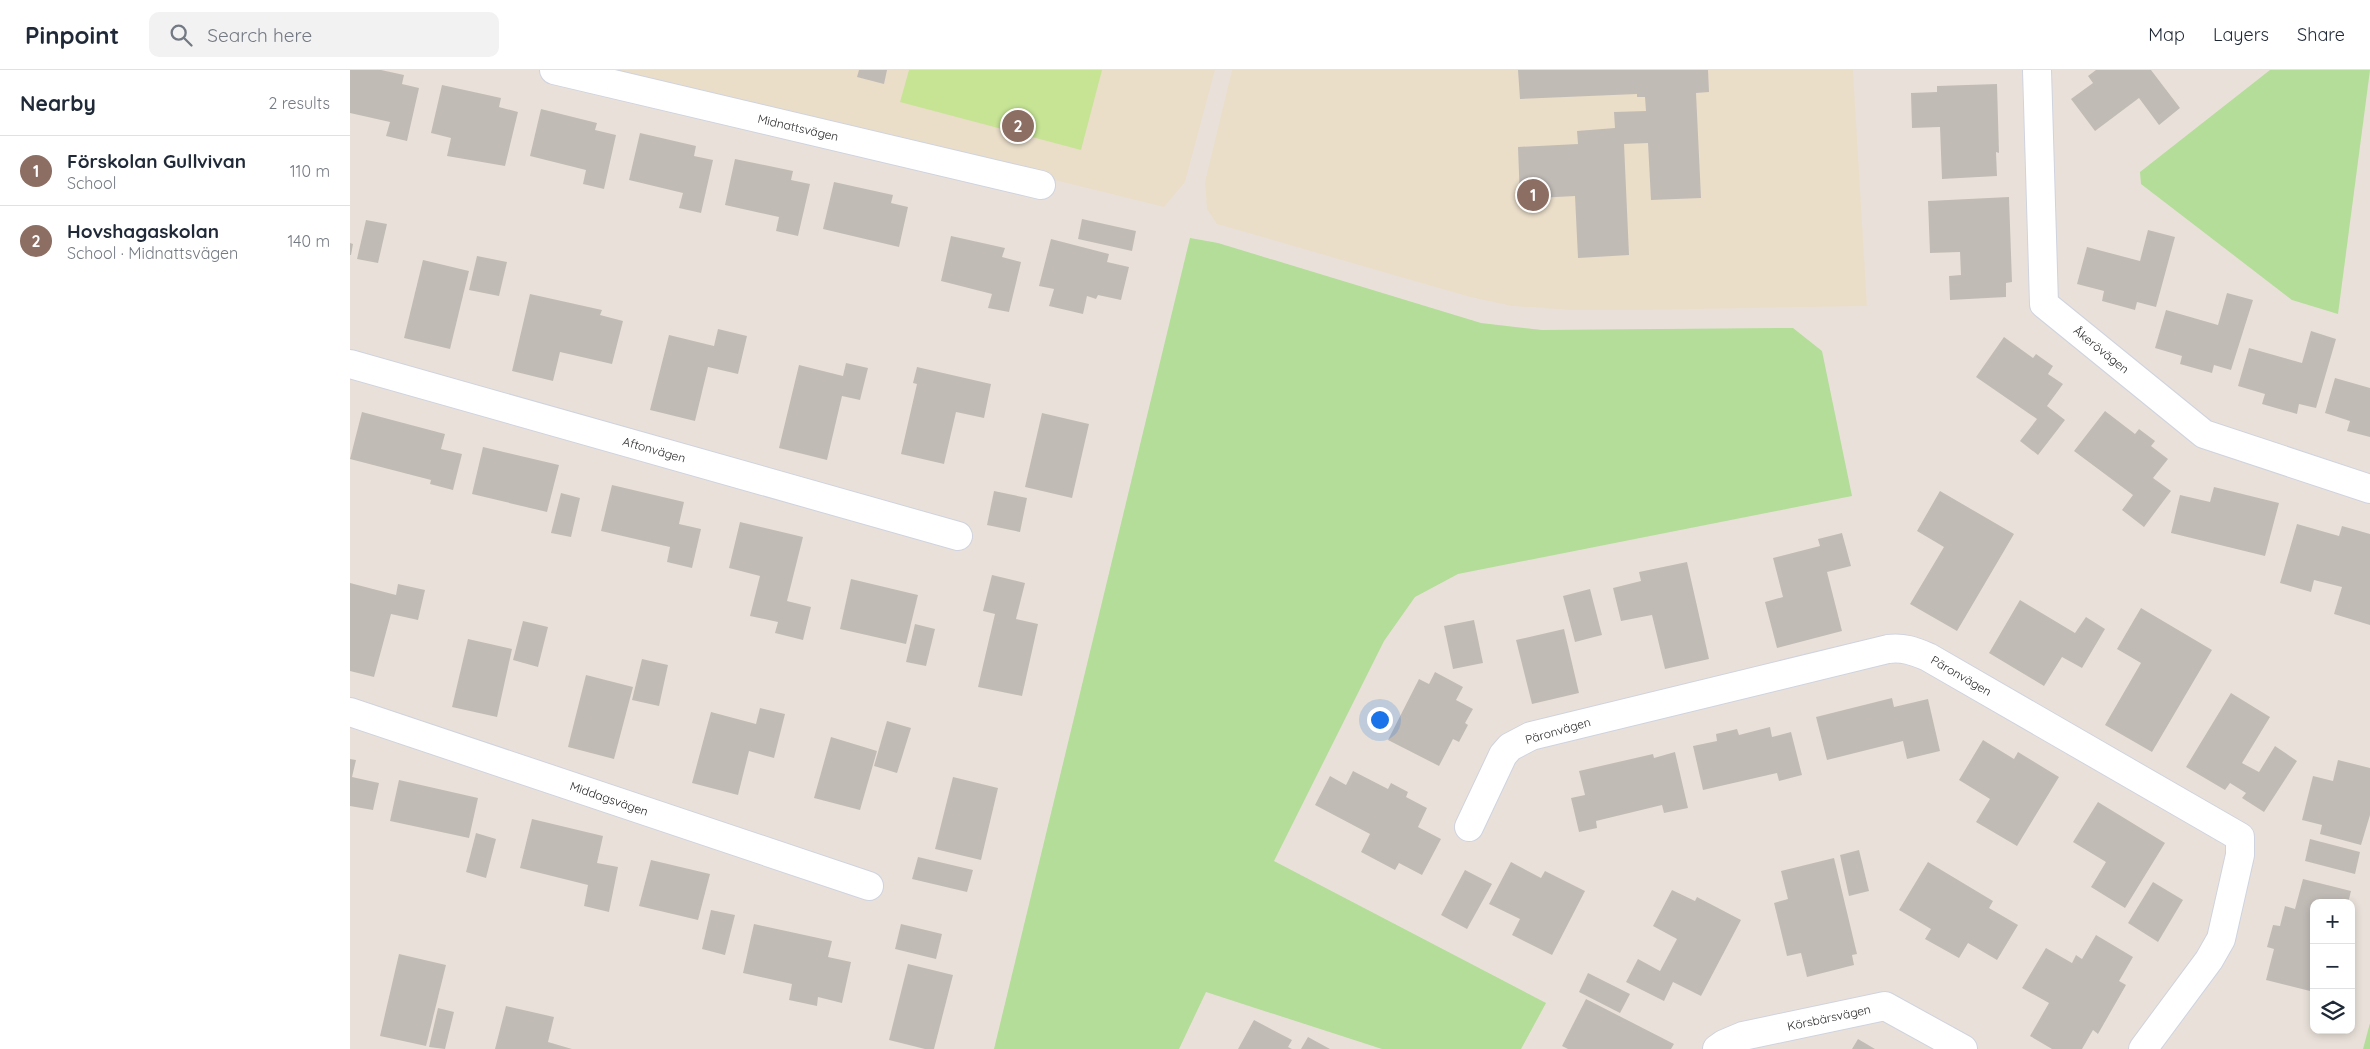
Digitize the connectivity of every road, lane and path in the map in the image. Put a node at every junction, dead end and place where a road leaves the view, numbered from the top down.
1 (554, 70) edge
2 (2037, 70) edge
3 (1041, 185) dead end
4 (350, 364) edge
5 (2370, 488) edge
6 (958, 536) dead end
7 (350, 712) edge
8 (1469, 827) dead end
9 (868, 886) dead end
10 (1717, 1049) edge
11 (1963, 1049) edge
12 (2142, 1049) edge

1 - 3 street, Midnattsvägen
2 - 5 street, Åkerövägen
4 - 6 street, Aftonvägen
7 - 9 street, Middagsvägen
8 - 12 street, Päronvägen
10 - 11 street, Körsbärsvägen

